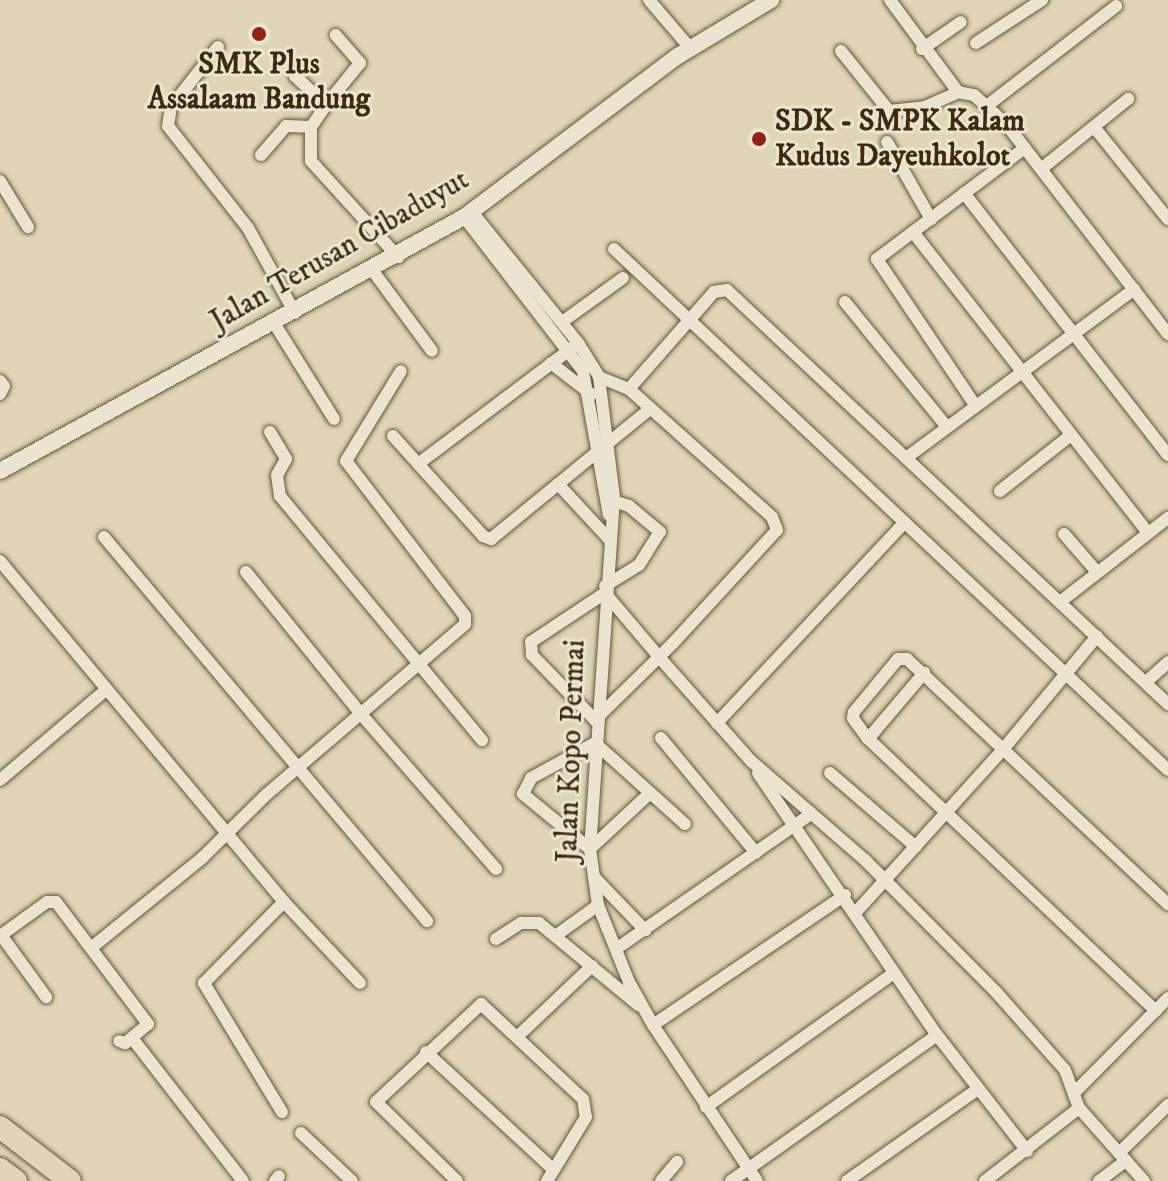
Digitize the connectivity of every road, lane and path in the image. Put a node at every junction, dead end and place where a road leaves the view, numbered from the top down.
1 (649, 0) edge
2 (771, 0) edge
3 (890, 0) edge
4 (1038, 1) edge
5 (1116, 6) dead end
6 (961, 22) dead end
7 (336, 35) dead end
8 (976, 43) dead end
9 (218, 47) dead end
10 (690, 48) junction
11 (922, 49) junction
12 (841, 51) dead end
13 (295, 76) dead end
14 (958, 92) junction
15 (1128, 99) dead end
16 (326, 105) junction
17 (988, 105) junction
18 (311, 127) junction
19 (1094, 127) junction
20 (887, 142) dead end
21 (1025, 148) junction
22 (261, 155) dead end
23 (1041, 169) junction
24 (0, 181) edge
25 (964, 193) junction
26 (468, 214) junction
27 (931, 219) junction
28 (1168, 219) edge
29 (28, 227) dead end
30 (913, 232) junction
31 (614, 249) dead end
32 (398, 257) junction
33 (373, 271) junction
34 (623, 278) dead end
35 (1134, 289) junction
36 (845, 302) dead end
37 (543, 307) junction
38 (295, 313) junction
39 (687, 321) junction
40 (562, 322) junction
41 (274, 323) junction
42 (1072, 333) junction
43 (1168, 334) edge
44 (574, 346) junction
45 (432, 351) dead end
46 (551, 363) junction
47 (1020, 369) junction
48 (401, 371) dead end
49 (599, 377) junction
50 (0, 381) edge
51 (629, 389) junction
52 (0, 394) edge
53 (591, 394) junction
54 (605, 401) junction
55 (975, 405) junction
56 (650, 409) junction
57 (334, 419) dead end
58 (947, 427) junction
59 (270, 432) dead end
60 (1071, 435) junction
61 (393, 436) dead end
62 (605, 446) junction
63 (1168, 455) edge
64 (906, 458) junction
65 (418, 464) junction
66 (0, 471) edge
67 (558, 484) junction
68 (1000, 491) dead end
69 (609, 499) junction
70 (1168, 518) edge
71 (905, 522) junction
72 (1148, 533) junction
73 (1064, 534) dead end
74 (104, 537) dead end
75 (609, 539) junction
76 (0, 561) edge
77 (246, 572) dead end
78 (1097, 572) junction
79 (605, 589) junction
80 (1060, 602) junction
81 (1097, 636) junction
82 (659, 657) junction
83 (1168, 662) edge
84 (417, 665) junction
85 (924, 673) junction
86 (1067, 673) junction
87 (1146, 682) junction
88 (107, 689) junction
89 (1168, 704) edge
90 (360, 713) junction
91 (595, 720) junction
92 (717, 723) junction
93 (661, 738) dead end
94 (868, 739) junction
95 (482, 740) dead end
96 (595, 743) junction
97 (1005, 747) junction
98 (751, 761) junction
99 (297, 769) junction
100 (1168, 770) edge
101 (830, 773) dead end
102 (0, 780) edge
103 (650, 793) junction
104 (945, 813) junction
105 (811, 814) junction
106 (685, 824) dead end
107 (792, 827) junction
108 (227, 831) junction
109 (916, 847) junction
110 (590, 849) junction
111 (756, 853) junction
112 (496, 869) dead end
113 (594, 877) junction
114 (884, 880) junction
115 (845, 895) junction
116 (284, 902) junction
117 (1168, 904) edge
118 (598, 905) junction
119 (857, 911) junction
120 (427, 921) dead end
121 (645, 930) junction
122 (558, 934) junction
123 (0, 936) edge
124 (496, 939) dead end
125 (91, 948) junction
126 (616, 949) junction
127 (592, 966) junction
128 (894, 973) junction
129 (360, 983) dead end
130 (46, 997) dead end
131 (1168, 998) edge
132 (1156, 1011) junction
133 (646, 1012) junction
134 (653, 1025) junction
135 (937, 1035) junction
136 (518, 1036) junction
137 (426, 1052) junction
138 (978, 1089) junction
139 (1076, 1091) junction
140 (1168, 1105) edge
141 (706, 1107) junction
142 (1079, 1108) junction
143 (282, 1112) dead end
144 (0, 1127) edge
145 (301, 1133) dead end
146 (1027, 1151) junction
147 (1122, 1157) junction
148 (677, 1162) dead end
149 (0, 1169) edge
150 (749, 1170) junction
151 (550, 1175) edge
152 (16, 1181) edge
153 (70, 1181) edge
154 (243, 1181) edge
155 (352, 1181) edge
156 (457, 1181) edge
157 (661, 1181) edge
158 (731, 1181) edge
159 (757, 1181) edge
160 (847, 1181) edge
161 (985, 1181) edge
162 (1099, 1181) edge
163 (1144, 1181) edge

1 - 10 street
2 - 10 main road, Jalan Terusan Cibaduyut
3 - 11 street
4 - 8 street
5 - 17 street
6 - 11 street
7 - 16 street
9 - 38 street
10 - 26 main road, Jalan Terusan Cibaduyut
11 - 14 street
12 - 14 street
13 - 16 street
14 - 17 street
15 - 19 street
16 - 18 street
17 - 21 street
18 - 22 street
18 - 32 street
19 - 23 street
19 - 28 street
20 - 27 street
21 - 23 street
21 - 25 street
23 - 35 street
24 - 29 street
25 - 27 street
25 - 42 street
26 - 32 main road, Jalan Terusan Cibaduyut
26 - 37 street, Jalan Kopo Permai
27 - 30 street
30 - 47 street
30 - 55 street
31 - 39 street
32 - 33 main road, Jalan Terusan Cibaduyut
33 - 38 main road, Jalan Terusan Cibaduyut
33 - 45 street
34 - 40 street
35 - 42 street
35 - 43 street
36 - 58 street
37 - 40 street, Jalan Kopo Permai
37 - 44 street, Jalan Kopo Permai
38 - 41 main road, Jalan Terusan Cibaduyut
39 - 51 street
39 - 64 street
39 - 71 street
40 - 44 street, Jalan Kopo Permai
41 - 57 street
41 - 66 main road, Jalan Terusan Cibaduyut
42 - 47 street
42 - 63 street
44 - 46 street
44 - 49 street, Jalan Kopo Permai
44 - 53 street, Jalan Kopo Permai
46 - 53 street
46 - 65 street
47 - 55 street
47 - 60 street
48 - 84 street
49 - 51 street
49 - 54 street, Jalan Kopo Permai
50 - 52 street
51 - 56 street
53 - 54 street
53 - 62 street, Jalan Kopo Permai
54 - 62 street, Jalan Kopo Permai
55 - 58 street
56 - 62 street
56 - 82 street
58 - 64 street
59 - 84 street
60 - 68 street
60 - 72 street
61 - 65 street
62 - 67 street
62 - 69 street, Jalan Kopo Permai
64 - 80 street
65 - 67 street
67 - 75 street
69 - 75 street, Jalan Kopo Permai
69 - 79 street
70 - 72 street
71 - 86 street
71 - 92 street
72 - 78 street
73 - 78 street
74 - 99 street
75 - 79 street, Jalan Kopo Permai
76 - 88 street
77 - 90 street
78 - 80 street
79 - 82 street
79 - 91 street, Jalan Kopo Permai
79 - 91 street
80 - 81 street
81 - 86 street
81 - 87 street
82 - 91 street
82 - 92 street
83 - 87 street
84 - 90 street
84 - 95 street
85 - 94 street
85 - 94 street
85 - 97 street
86 - 97 street
86 - 100 street
87 - 89 street
88 - 102 street
88 - 108 street
90 - 99 street
90 - 112 street
91 - 96 street, Jalan Kopo Permai
92 - 98 street
93 - 111 street
94 - 104 street
96 - 103 street
96 - 110 street, Jalan Kopo Permai
96 - 110 street
97 - 104 street
97 - 117 street
98 - 105 street
98 - 107 street
99 - 108 street
99 - 120 street
101 - 109 street
103 - 106 street
103 - 110 street
104 - 109 street
104 - 132 street
105 - 107 street
105 - 114 street
107 - 111 street
107 - 115 street
108 - 116 street
108 - 125 street
109 - 114 street
110 - 113 street, Jalan Kopo Permai
111 - 121 street
113 - 118 street, Jalan Kopo Permai
113 - 121 street
114 - 119 street
114 - 139 street
115 - 119 street
115 - 134 street
116 - 129 street
116 - 143 street
118 - 122 street
118 - 126 street, Jalan Kopo Permai
119 - 128 street
121 - 126 street
122 - 124 street
122 - 127 street
123 - 125 street
123 - 130 street
125 - 154 street
126 - 133 street, Jalan Kopo Permai
127 - 133 street
127 - 136 street
128 - 135 street
128 - 141 street
131 - 132 street
132 - 139 street
133 - 134 street, Jalan Kopo Permai
134 - 141 street, Jalan Kopo Permai
135 - 138 street
135 - 150 street
136 - 137 street
136 - 151 street
137 - 151 street
137 - 156 street
138 - 146 street
138 - 160 street
139 - 142 street
140 - 147 street
141 - 150 street, Jalan Kopo Permai
142 - 146 street
142 - 147 street
144 - 153 highway
145 - 155 street
146 - 161 street
147 - 162 street
147 - 163 street
148 - 157 street
149 - 152 highway
150 - 158 street
150 - 159 street, Jalan Kopo Permai

